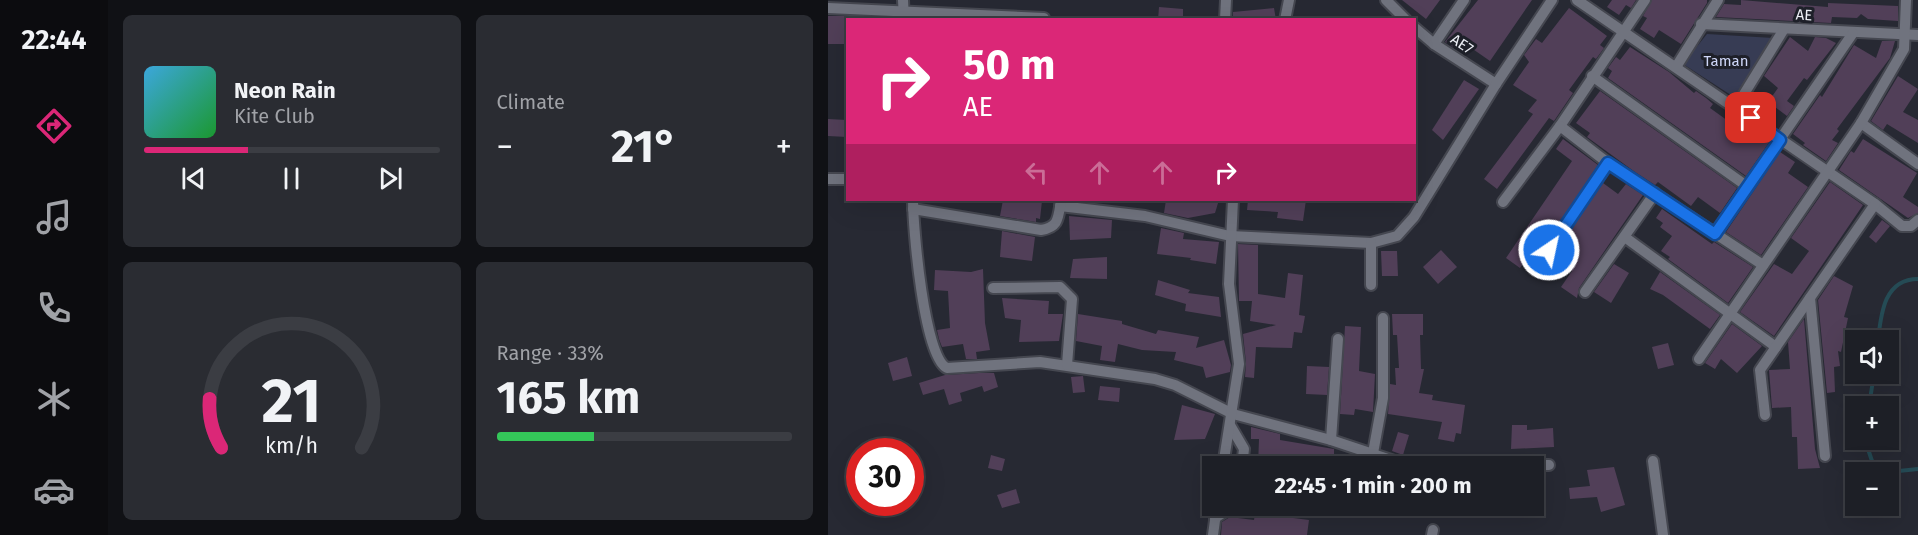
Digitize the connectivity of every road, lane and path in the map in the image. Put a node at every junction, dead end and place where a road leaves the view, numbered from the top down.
1 (1226, 0) edge
2 (1289, 0) edge
3 (1385, 0) edge
4 (1464, 0) edge
5 (1552, 0) edge
6 (1576, 0) edge
7 (1645, 0) edge
8 (1718, 0) edge
9 (1906, 0) edge
10 (830, 5) edge
11 (903, 10) edge
12 (1044, 18) dead end
13 (1225, 18) edge
14 (1285, 18) edge
15 (1404, 18) edge
16 (1701, 24) junction
17 (1416, 29) edge
18 (1784, 29) junction
19 (1624, 31) junction
20 (1852, 33) junction
21 (1905, 35) junction
22 (1918, 35) edge
23 (1434, 44) junction
24 (1676, 67) junction
25 (1592, 76) junction
26 (1496, 84) junction
27 (1736, 107) junction
28 (1861, 123) junction
29 (1560, 126) junction
30 (1780, 140) junction
31 (1608, 163) junction
32 (1918, 164) edge
33 (1827, 172) junction
34 (846, 179) edge
35 (828, 180) edge
36 (1748, 187) junction
37 (1655, 193) junction
38 (1233, 201) edge
39 (1503, 202) dead end
40 (1061, 203) edge
41 (913, 204) edge
42 (1875, 204) junction
43 (1918, 220) edge
44 (1715, 234) junction
45 (1230, 236) junction
46 (1626, 238) junction
47 (1371, 243) junction
48 (1549, 250) dead end
49 (1763, 265) junction
50 (1371, 285) dead end
51 (993, 288) dead end
52 (1586, 292) dead end
53 (1810, 298) junction
54 (1731, 313) junction
55 (1383, 318) dead end
56 (1338, 339) dead end
57 (1776, 347) junction
58 (1699, 359) dead end
59 (1067, 365) junction
60 (1765, 415) dead end
61 (1231, 419) junction
62 (1331, 440) junction
63 (1373, 453) junction
64 (1225, 456) edge
65 (1243, 456) edge
66 (1825, 456) dead end
67 (1653, 461) dead end
68 (1549, 465) dead end
69 (1218, 516) edge
70 (1215, 518) joint
71 (1213, 535) edge
72 (1663, 535) edge

1 - 13 street
2 - 14 street
3 - 15 street
4 - 23 street
5 - 26 street
6 - 19 street
7 - 19 street
8 - 16 street
9 - 21 street
10 - 11 street
11 - 12 street
16 - 18 street, AE
16 - 24 street
17 - 23 street, AE7
18 - 20 street, AE
18 - 27 street
19 - 24 street
19 - 25 street
20 - 21 street, AE
20 - 30 street
21 - 22 street, AE
21 - 28 street
23 - 26 street, AE7
24 - 27 street
25 - 29 street
25 - 36 street
26 - 47 street
27 - 30 street
28 - 32 street
28 - 33 street
29 - 31 street
29 - 39 street
30 - 33 street
30 - 36 street
31 - 37 street
31 - 48 street
33 - 42 street
33 - 49 street
34 - 35 street
36 - 44 street
37 - 44 street
37 - 46 street
38 - 45 street
40 - 41 street
40 - 45 street
41 - 59 street
42 - 43 street
42 - 53 street
44 - 49 street
45 - 47 street
45 - 61 street
46 - 52 street
46 - 54 street
47 - 50 street
49 - 54 street
51 - 59 street
53 - 57 street
53 - 66 street
54 - 57 street
54 - 58 street
55 - 63 street
56 - 62 street
57 - 60 street
59 - 61 street
61 - 62 street
61 - 64 street
61 - 65 street
62 - 63 street
63 - 68 street
67 - 72 street
69 - 70 street
70 - 71 street

